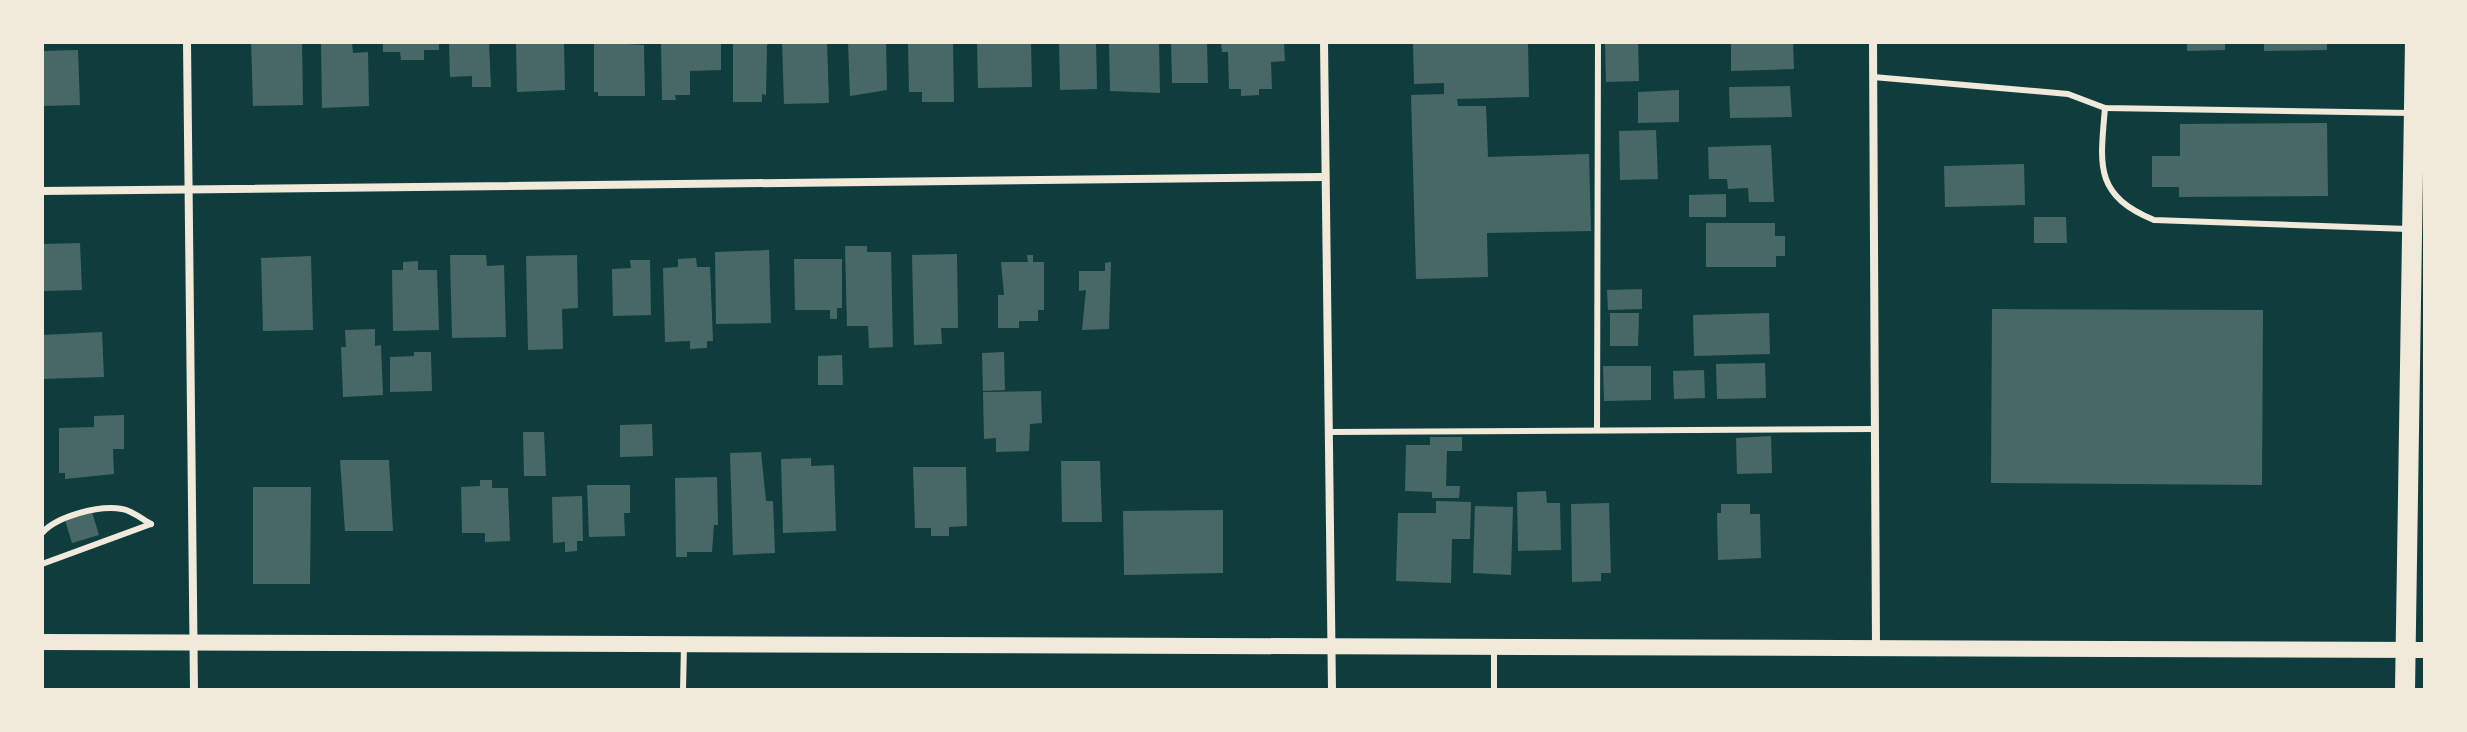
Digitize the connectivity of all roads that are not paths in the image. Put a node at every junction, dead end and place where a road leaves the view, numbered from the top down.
1 (187, 42) edge
2 (1324, 42) edge
3 (1598, 42) edge
4 (1873, 42) edge
5 (2415, 42) edge
6 (1873, 77) junction
7 (2418, 100) edge
8 (2105, 108) junction
9 (1323, 177) junction
10 (188, 189) junction
11 (42, 191) edge
12 (2412, 229) junction
13 (1875, 429) junction
14 (1597, 430) junction
15 (1328, 432) junction
16 (42, 533) edge
17 (42, 564) edge
18 (42, 642) edge
19 (193, 644) junction
20 (684, 645) junction
21 (1332, 646) junction
22 (1494, 647) junction
23 (1876, 648) junction
24 (2416, 650) edge
25 (194, 690) edge
26 (683, 690) edge
27 (1332, 690) edge
28 (1494, 690) edge
29 (2405, 690) edge

1 - 10 street
2 - 9 street
3 - 14 lane
4 - 6 street
5 - 7 main road
6 - 8 lane
6 - 13 street
7 - 8 lane
7 - 12 main road
8 - 12 lane
9 - 10 street
9 - 15 street
10 - 11 street
10 - 19 street
12 - 24 main road
13 - 14 lane
13 - 23 street
14 - 15 lane
15 - 21 street
16 - 17 lane
18 - 19 main road
19 - 20 main road
19 - 25 street
20 - 21 main road
20 - 26 lane
21 - 22 main road
21 - 27 street
22 - 23 main road
22 - 28 lane
23 - 24 main road
24 - 29 main road

